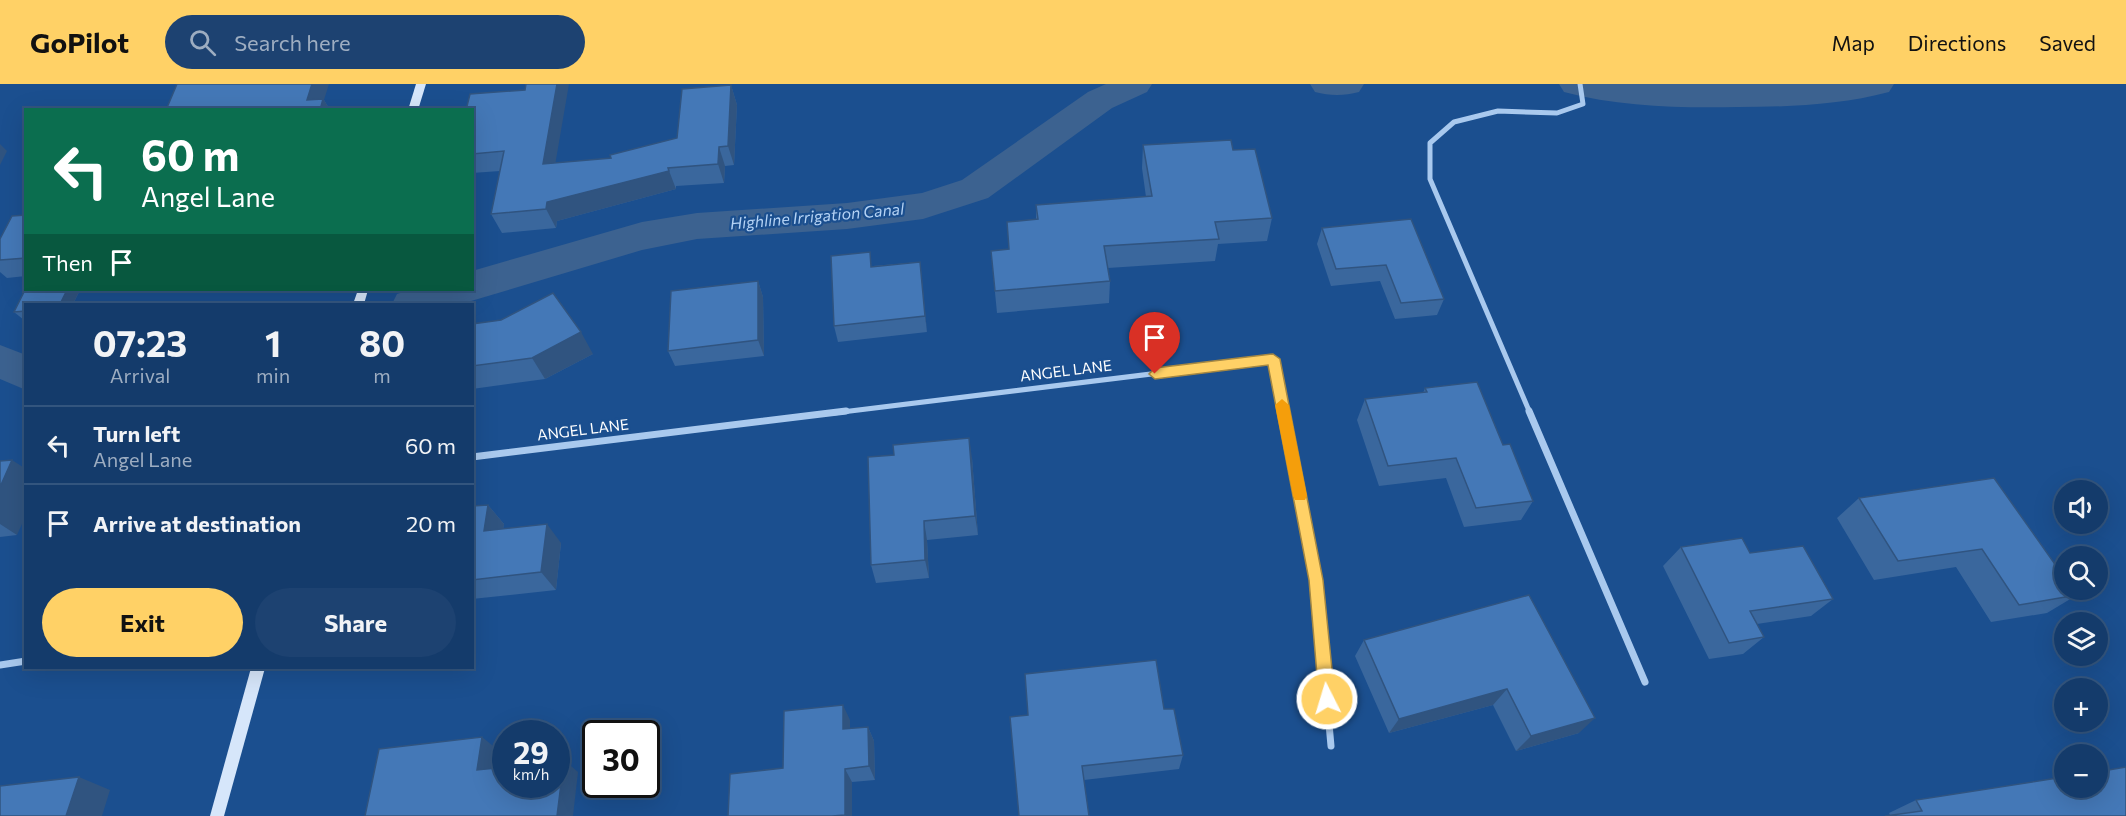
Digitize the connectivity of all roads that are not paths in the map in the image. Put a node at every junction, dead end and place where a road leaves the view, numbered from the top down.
1 (421, 84) edge
2 (1580, 84) edge
3 (414, 108) edge
4 (474, 457) edge
5 (24, 661) edge
6 (0, 665) edge
7 (258, 669) edge
8 (1645, 682) dead end
9 (1331, 746) dead end
10 (217, 816) edge

1 - 3 street
2 - 8 street
4 - 9 street, ANGEL LANE
5 - 6 street
7 - 10 street

